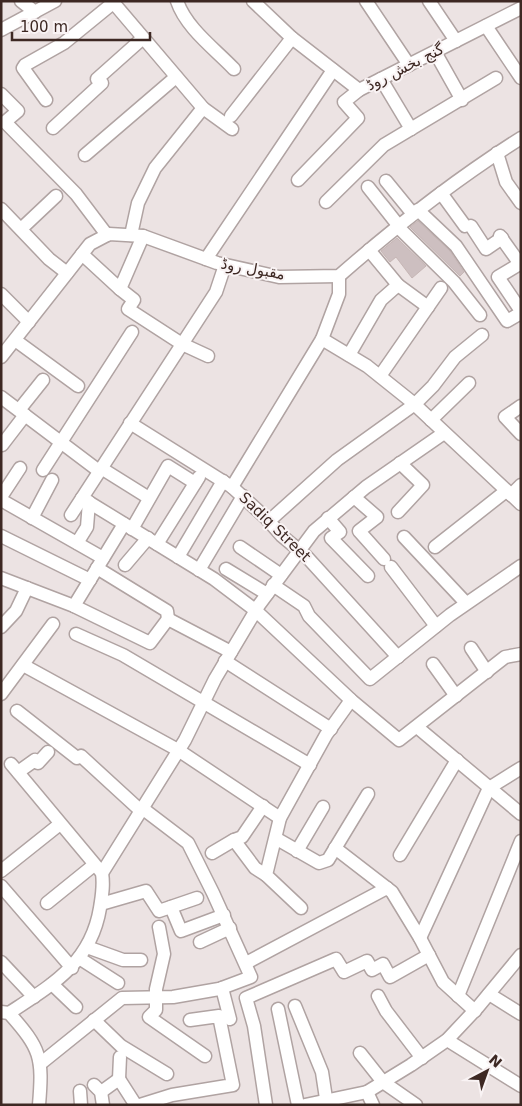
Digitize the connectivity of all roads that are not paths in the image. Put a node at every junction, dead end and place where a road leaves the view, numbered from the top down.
1 (21, 1) edge
2 (55, 1) edge
3 (177, 1) edge
4 (253, 1) edge
5 (366, 1) edge
6 (429, 1) edge
7 (511, 1) edge
8 (112, 2) edge
9 (521, 8) edge
10 (35, 12) junction
11 (486, 26) junction
12 (1, 30) edge
13 (143, 38) junction
14 (292, 38) junction
15 (456, 41) junction
16 (435, 52) junction
17 (410, 65) junction
18 (234, 69) dead end
19 (334, 70) junction
20 (176, 77) junction
21 (496, 78) dead end
22 (521, 78) edge
23 (381, 79) junction
24 (359, 90) junction
25 (1, 94) edge
26 (46, 100) dead end
27 (462, 100) junction
28 (203, 108) junction
29 (3, 124) edge
30 (53, 128) dead end
31 (410, 129) junction
32 (521, 138) edge
33 (497, 153) junction
34 (85, 155) dead end
35 (298, 180) dead end
36 (386, 181) dead end
37 (368, 187) dead end
38 (441, 193) junction
39 (56, 196) dead end
40 (326, 202) dead end
41 (521, 202) edge
42 (1, 209) edge
43 (415, 212) junction
44 (398, 225) junction
45 (21, 229) junction
46 (107, 235) junction
47 (137, 236) junction
48 (369, 250) junction
49 (82, 254) junction
50 (206, 259) junction
51 (520, 264) edge
52 (225, 265) junction
53 (471, 268) junction
54 (67, 273) junction
55 (338, 276) junction
56 (454, 282) junction
57 (398, 285) junction
58 (441, 288) dead end
59 (120, 289) junction
60 (1, 294) edge
61 (428, 307) junction
62 (521, 312) edge
63 (480, 315) dead end
64 (28, 322) junction
65 (132, 332) dead end
66 (482, 335) dead end
67 (322, 339) junction
68 (15, 340) junction
69 (182, 344) junction
70 (349, 355) junction
71 (208, 356) dead end
72 (1, 357) edge
73 (380, 376) junction
74 (43, 380) dead end
75 (469, 383) dead end
76 (78, 386) dead end
77 (1, 397) edge
78 (415, 404) junction
79 (521, 406) edge
80 (22, 412) junction
81 (431, 420) junction
82 (130, 423) junction
83 (444, 433) junction
84 (521, 434) edge
85 (61, 442) junction
86 (2, 445) edge
87 (400, 464) junction
88 (20, 468) dead end
89 (100, 469) junction
90 (204, 469) junction
91 (43, 470) dead end
92 (52, 480) dead end
93 (195, 483) junction
94 (228, 484) junction
95 (521, 485) edge
96 (508, 493) junction
97 (243, 496) junction
98 (354, 497) junction
99 (1, 498) edge
100 (149, 498) junction
101 (85, 500) junction
102 (521, 504) edge
103 (398, 512) dead end
104 (71, 515) dead end
105 (32, 518) junction
106 (328, 518) junction
107 (269, 521) junction
108 (128, 526) junction
109 (1, 536) edge
110 (404, 537) dead end
111 (153, 541) junction
112 (77, 543) junction
113 (240, 547) dead end
114 (436, 547) dead end
115 (299, 551) junction
116 (178, 557) junction
117 (100, 563) junction
118 (125, 565) dead end
119 (521, 566) edge
120 (226, 569) dead end
121 (199, 570) junction
122 (368, 576) dead end
123 (1, 578) edge
124 (90, 580) junction
125 (274, 585) junction
126 (27, 588) junction
127 (466, 603) junction
128 (74, 606) junction
129 (255, 610) junction
130 (168, 620) junction
131 (53, 624) dead end
132 (436, 626) junction
133 (1, 628) edge
134 (76, 634) dead end
135 (471, 648) dead end
136 (521, 654) edge
137 (228, 657) junction
138 (398, 657) junction
139 (432, 664) dead end
140 (23, 665) junction
141 (487, 672) junction
142 (1, 694) edge
143 (456, 696) junction
144 (351, 700) junction
145 (204, 701) junction
146 (17, 710) dead end
147 (417, 727) junction
148 (331, 728) junction
149 (178, 750) junction
150 (48, 752) dead end
151 (456, 760) junction
152 (310, 765) junction
153 (521, 768) edge
154 (489, 788) junction
155 (368, 794) dead end
156 (263, 806) junction
157 (323, 807) dead end
158 (142, 809) junction
159 (521, 814) edge
160 (280, 818) junction
161 (60, 824) junction
162 (276, 839) junction
163 (234, 840) junction
164 (521, 841) edge
165 (335, 848) junction
166 (297, 851) junction
167 (212, 854) dead end
168 (400, 855) dead end
169 (4, 864) edge
170 (98, 869) junction
171 (266, 875) junction
172 (1, 886) edge
173 (387, 888) junction
174 (197, 898) dead end
175 (47, 903) dead end
176 (101, 904) junction
177 (171, 907) junction
178 (301, 908) dead end
179 (224, 915) junction
180 (159, 927) dead end
181 (230, 928) junction
182 (420, 938) junction
183 (200, 942) dead end
184 (87, 947) junction
185 (429, 955) junction
186 (521, 955) edge
187 (140, 960) dead end
188 (1, 962) edge
189 (75, 963) junction
190 (246, 963) junction
191 (118, 983) dead end
192 (52, 984) junction
193 (222, 988) junction
194 (489, 994) junction
195 (378, 996) dead end
196 (458, 996) junction
197 (34, 997) junction
198 (155, 997) junction
199 (295, 1006) dead end
200 (76, 1007) dead end
201 (278, 1009) dead end
202 (475, 1011) junction
203 (5, 1012) edge
204 (521, 1014) edge
205 (230, 1019) dead end
206 (94, 1020) junction
207 (190, 1020) dead end
208 (447, 1040) junction
209 (360, 1053) dead end
210 (205, 1056) dead end
211 (120, 1057) dead end
212 (422, 1058) junction
213 (40, 1064) junction
214 (167, 1074) dead end
215 (119, 1079) junction
216 (383, 1082) junction
217 (521, 1086) edge
218 (80, 1091) dead end
219 (367, 1092) junction
220 (99, 1094) edge
221 (327, 1103) edge
222 (39, 1105) edge
223 (81, 1105) edge
224 (139, 1105) edge
225 (266, 1105) edge
226 (298, 1105) edge
227 (305, 1105) edge
228 (373, 1105) edge
229 (416, 1105) edge

1 - 10 street
2 - 10 street
3 - 18 street
4 - 14 street, گنج بخش روڈ
5 - 17 street
6 - 15 street
7 - 9 street
8 - 13 street
8 - 26 street
9 - 11 street, گنج بخش روڈ
10 - 12 street
11 - 15 street, گنج بخش روڈ
11 - 22 street
13 - 20 street
13 - 30 street
14 - 19 street, گنج بخش روڈ
14 - 28 street
15 - 16 street, گنج بخش روڈ
16 - 17 street, گنج بخش روڈ
16 - 27 street
17 - 23 street, گنج بخش روڈ
19 - 24 street, گنج بخش روڈ
19 - 50 street
20 - 28 street
20 - 34 street
21 - 27 street
23 - 24 street, گنج بخش روڈ
23 - 31 street
24 - 35 street
25 - 29 street
27 - 31 street
28 - 47 street
29 - 46 street
31 - 40 street
32 - 33 street
33 - 38 street
33 - 41 street
36 - 43 street
37 - 44 street
38 - 43 street
38 - 51 street
39 - 45 street
42 - 45 street
43 - 44 street
43 - 53 street
44 - 48 street
44 - 56 street
45 - 54 street
46 - 47 street, مقبول روڈ
46 - 49 street
47 - 50 street, مقبول روڈ
47 - 59 street
48 - 55 street
48 - 57 street
49 - 54 street
49 - 59 street
50 - 52 street, مقبول روڈ
51 - 62 street
52 - 55 street, مقبول روڈ
52 - 69 street
53 - 56 street
53 - 62 street
54 - 64 street
55 - 67 street
56 - 63 street
57 - 61 street
57 - 70 street
58 - 61 street
59 - 69 street
60 - 64 street
61 - 73 street
64 - 68 street
65 - 85 street
66 - 78 street
67 - 70 street
67 - 94 street
68 - 72 street
68 - 76 street
69 - 71 street
69 - 82 street
70 - 73 street
73 - 78 street
74 - 80 street
75 - 81 street
77 - 80 street
78 - 81 street
78 - 107 street
79 - 84 street
80 - 85 street
80 - 86 street
81 - 83 street
82 - 89 street
82 - 90 street, Sadiq Street
83 - 87 street
83 - 96 street
85 - 89 street
85 - 91 street
87 - 98 street
87 - 103 street
88 - 99 street
89 - 100 street
89 - 101 street
90 - 93 street
90 - 94 street, Sadiq Street
92 - 105 street
93 - 100 street
93 - 111 street
94 - 97 street, Sadiq Street
94 - 116 street
95 - 96 street
96 - 102 street
96 - 114 street
97 - 107 street, Sadiq Street
97 - 121 street
98 - 106 street
98 - 132 street
99 - 105 street
100 - 108 street
101 - 104 street
101 - 108 street
101 - 112 street
105 - 112 street
106 - 115 street
106 - 122 street
107 - 115 street, Sadiq Street
108 - 111 street
108 - 117 street
109 - 124 street
110 - 127 street
111 - 116 street
111 - 118 street
112 - 117 street
113 - 125 street
115 - 125 street
115 - 138 street, Sadiq Street
116 - 121 street
117 - 124 street
117 - 130 street
119 - 127 street
120 - 125 street
121 - 129 street
123 - 126 street
124 - 128 street
125 - 129 street
125 - 138 street
126 - 128 street
126 - 133 street
127 - 132 street
128 - 130 street
129 - 137 street
129 - 144 street
130 - 137 street
131 - 140 street
132 - 138 street
134 - 145 street
135 - 141 street
136 - 141 street
137 - 145 street
137 - 148 street
139 - 143 street
140 - 142 street
140 - 149 street
141 - 143 street
143 - 147 street
144 - 147 street
144 - 148 street
145 - 149 street
145 - 152 street
146 - 158 street
147 - 151 street
148 - 152 street
149 - 156 street
149 - 158 street
150 - 161 street
151 - 154 street
151 - 168 street
152 - 160 street
153 - 154 street
154 - 159 street
154 - 182 street
155 - 165 street
156 - 160 street
156 - 163 street
157 - 166 street
158 - 170 street
158 - 179 street
160 - 162 street
161 - 169 street
161 - 170 street
162 - 166 street
162 - 171 street
163 - 167 street
163 - 171 street
164 - 196 street
165 - 166 street
165 - 173 street
170 - 175 street
170 - 176 street
171 - 178 street
172 - 189 street
173 - 182 street
173 - 190 street
174 - 177 street
176 - 177 street
176 - 184 street
177 - 179 street
179 - 181 street
180 - 198 street
181 - 183 street
181 - 190 street
182 - 185 street
184 - 187 street
184 - 189 street
185 - 196 street
185 - 225 street
186 - 194 street
188 - 197 street
189 - 191 street
189 - 192 street
190 - 193 street
192 - 197 street
192 - 200 street
193 - 198 street
193 - 205 street
194 - 202 street
194 - 204 street
195 - 212 street
196 - 202 street
197 - 203 street
198 - 206 street
198 - 210 street
199 - 221 street
201 - 226 street
202 - 208 street
203 - 213 street
206 - 213 street
206 - 214 street
207 - 224 street
208 - 212 street
208 - 217 street
209 - 216 street
211 - 215 street
212 - 216 street
213 - 222 street
215 - 220 street
215 - 224 street
216 - 219 street
216 - 229 street
218 - 223 street
219 - 221 street
219 - 228 street
221 - 227 street

